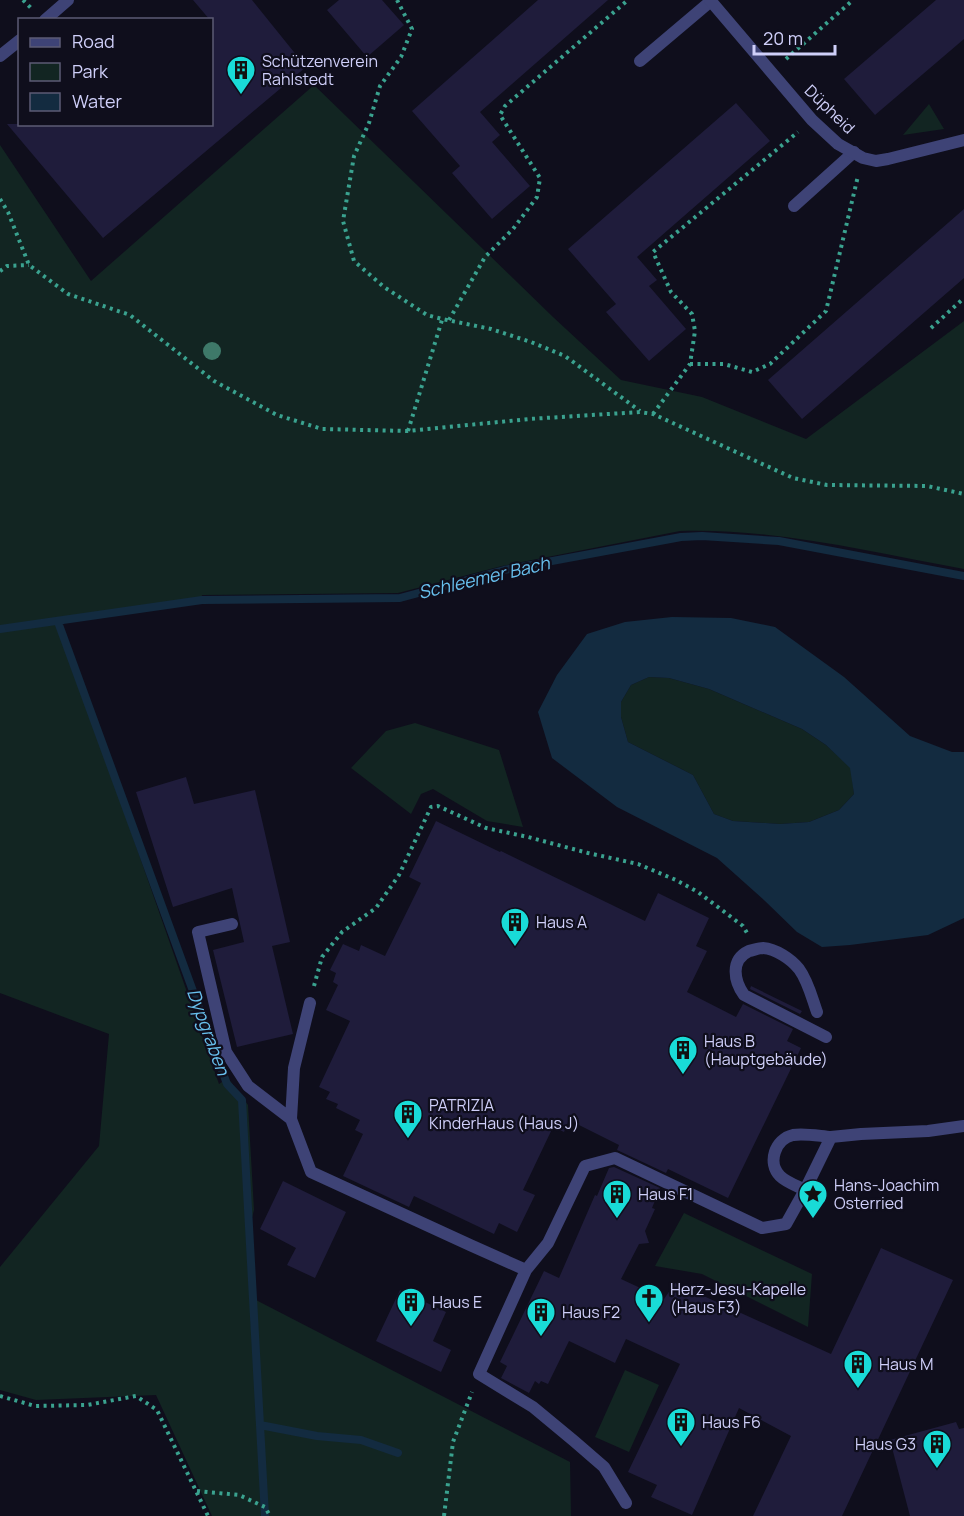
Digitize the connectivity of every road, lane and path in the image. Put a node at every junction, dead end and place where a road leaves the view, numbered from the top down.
1 (68, 0) edge
2 (397, 0) edge
3 (628, 0) edge
4 (710, 0) edge
5 (853, 0) edge
6 (47, 18) edge
7 (18, 42) edge
8 (0, 56) edge
9 (640, 61) dead end
10 (772, 72) junction
11 (812, 120) junction
12 (964, 140) edge
13 (858, 155) junction
14 (0, 199) edge
15 (794, 206) dead end
16 (29, 265) junction
17 (0, 271) edge
18 (964, 298) edge
19 (442, 320) junction
20 (450, 320) junction
21 (931, 328) dead end
22 (690, 364) junction
23 (640, 412) junction
24 (654, 414) junction
25 (408, 431) junction
26 (964, 494) edge
27 (232, 924) dead end
28 (756, 949) junction
29 (310, 1003) joint
30 (817, 1012) dead end
31 (826, 1037) dead end
32 (291, 1119) junction
33 (964, 1126) edge
34 (831, 1137) junction
35 (805, 1190) junction
36 (526, 1269) junction
37 (478, 1374) junction
38 (0, 1396) edge
39 (196, 1491) junction
40 (626, 1503) dead end
41 (208, 1516) edge
42 (270, 1516) edge
43 (444, 1516) edge

1 - 6 street
2 - 19 path
3 - 20 path
4 - 9 street
4 - 10 street, Düpheid
5 - 10 path
7 - 8 street
10 - 11 street, Düpheid
11 - 13 street, Düpheid
11 - 22 path
12 - 13 street
13 - 15 street
13 - 22 path
14 - 16 path
16 - 17 path
16 - 25 path
18 - 21 path
19 - 20 path
19 - 25 path
20 - 23 path
22 - 24 path
23 - 24 path
23 - 25 path
24 - 26 path
27 - 32 street
28 - 29 path
28 - 30 street
28 - 31 street
29 - 32 street
32 - 36 street
33 - 34 street
34 - 35 street
34 - 35 street
35 - 36 street
36 - 37 street
37 - 40 street
37 - 43 path
38 - 39 path
39 - 41 path
39 - 42 path

